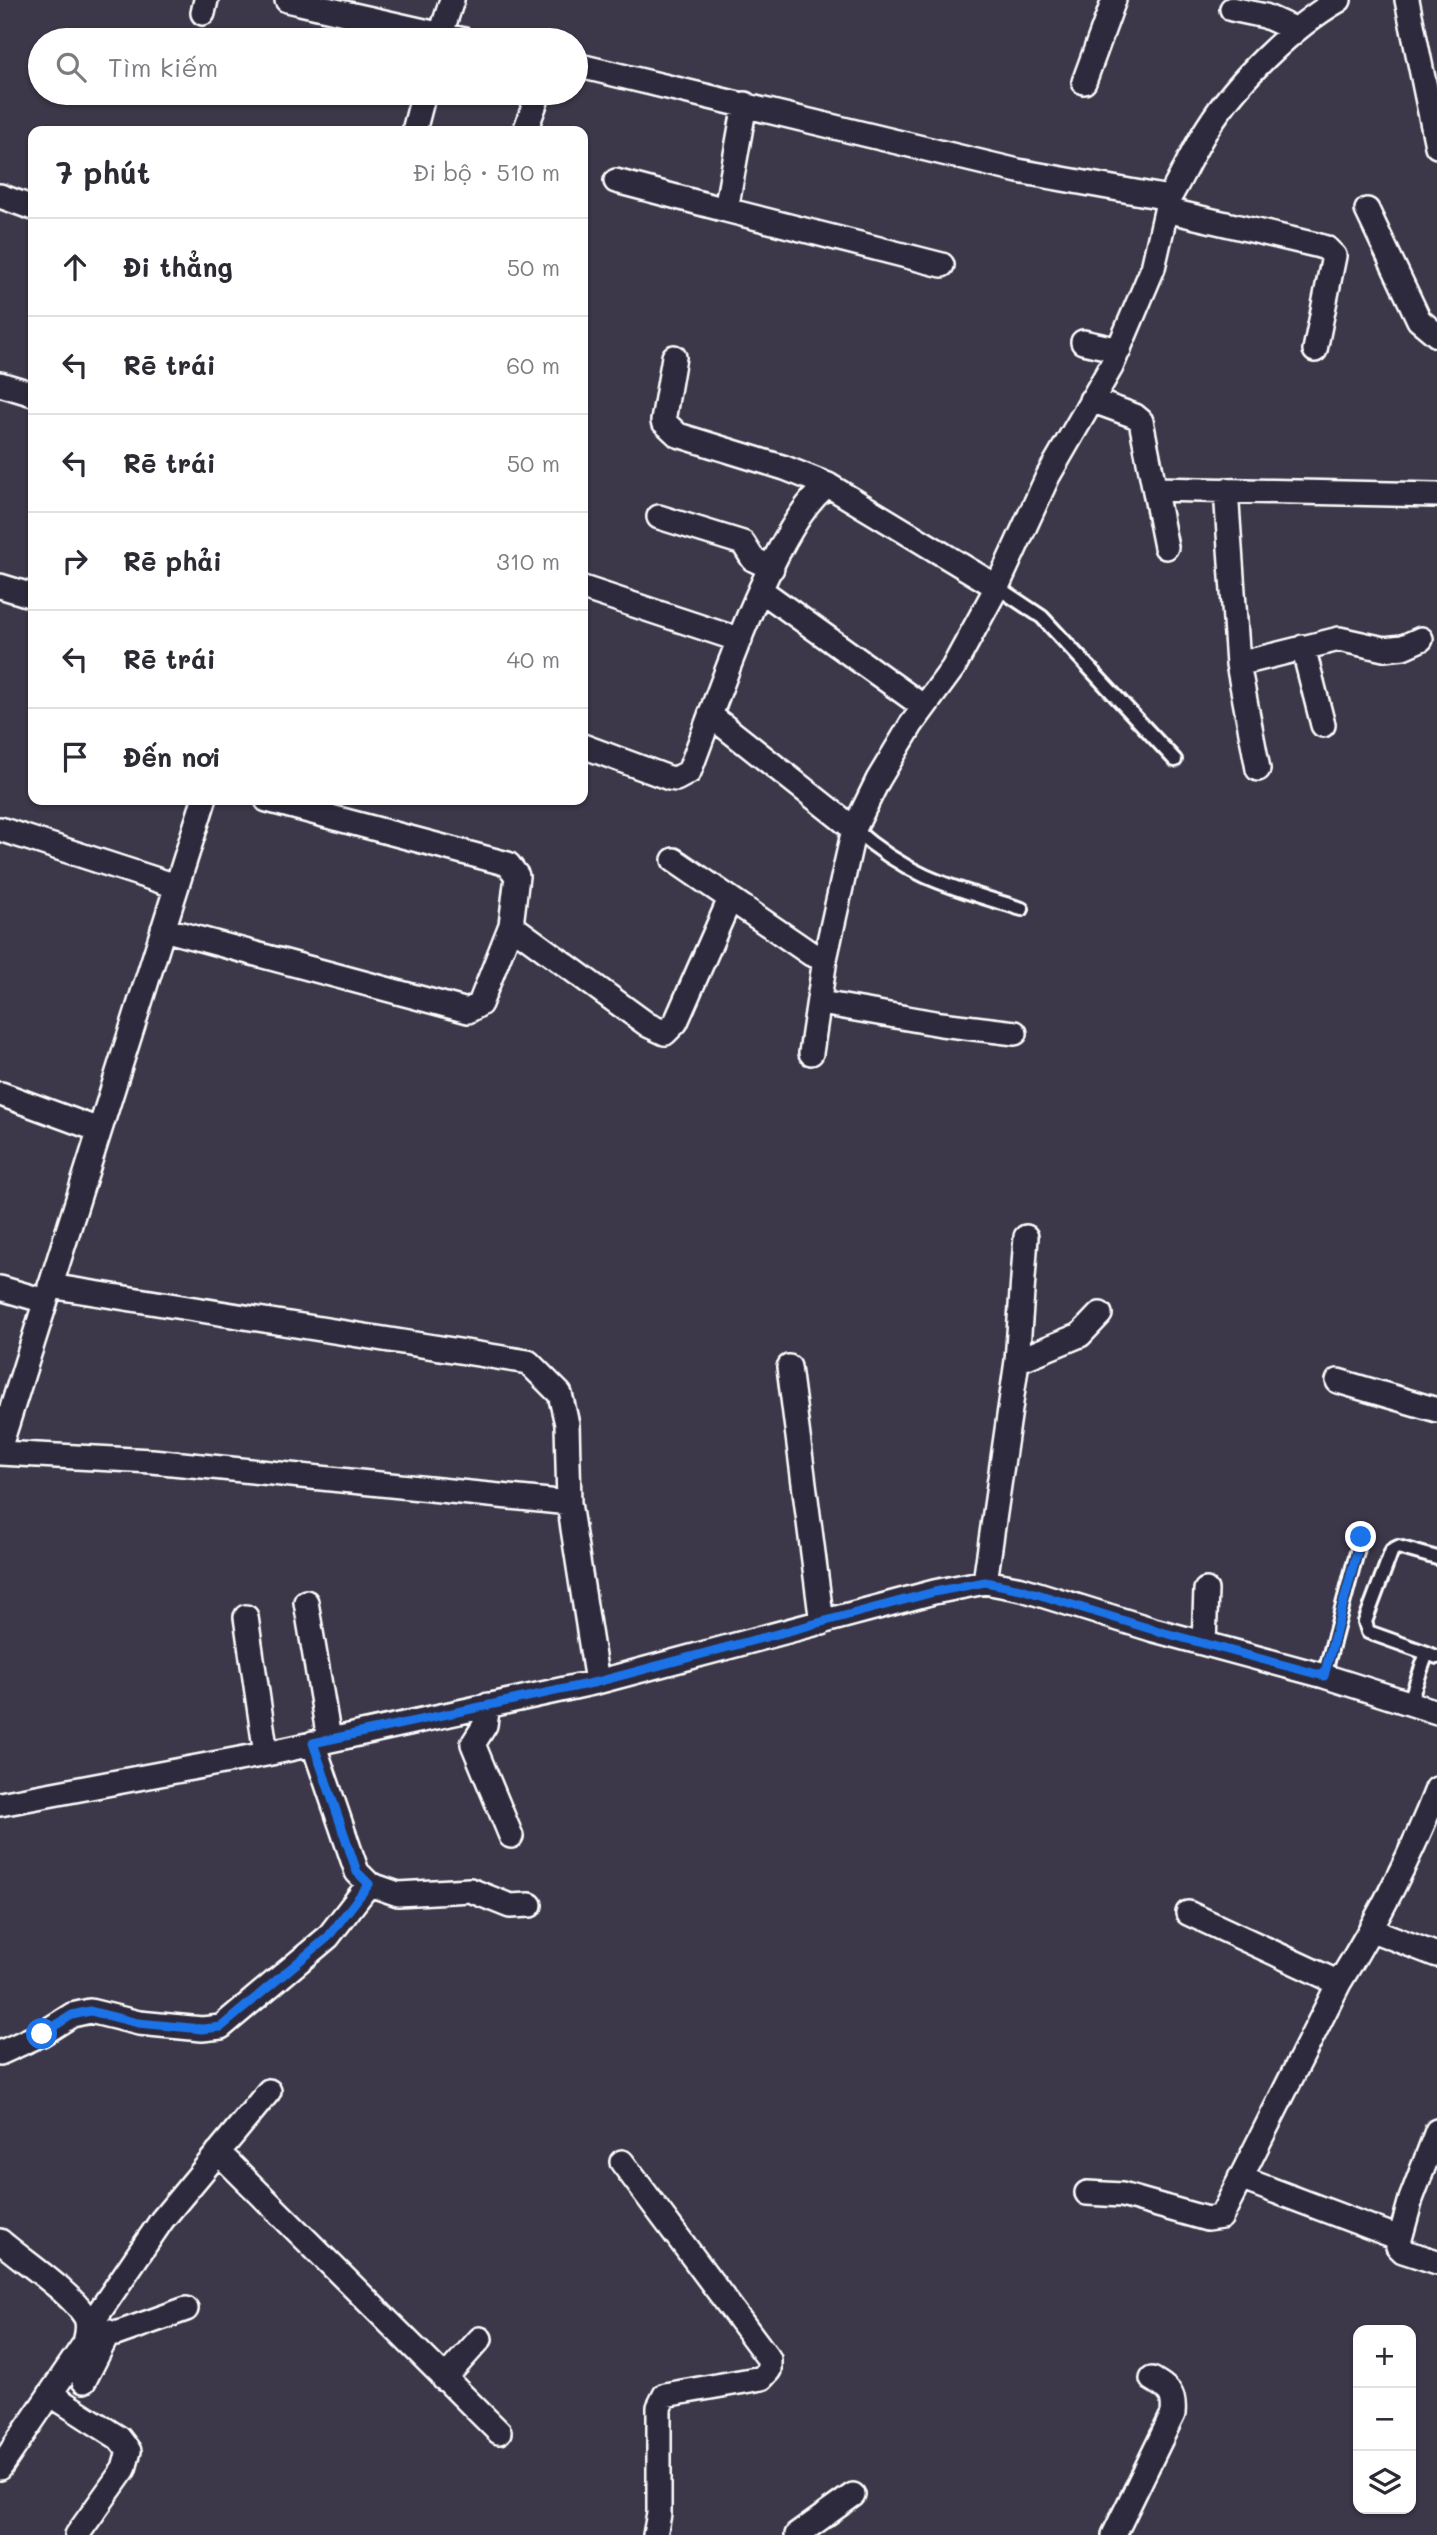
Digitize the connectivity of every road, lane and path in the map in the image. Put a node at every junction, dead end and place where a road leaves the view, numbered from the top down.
1 (287, 0) edge
2 (452, 0) edge
3 (1114, 0) edge
4 (1339, 0) edge
5 (1407, 0) edge
6 (1232, 9) dead end
7 (400, 28) edge
8 (443, 28) edge
9 (1296, 30) junction
10 (588, 68) edge
11 (1084, 82) dead end
12 (745, 104) junction
13 (421, 105) edge
14 (535, 105) edge
15 (415, 126) edge
16 (527, 126) edge
17 (1437, 146) edge
18 (616, 181) dead end
19 (0, 196) edge
20 (1167, 204) junction
21 (28, 206) edge
22 (726, 210) junction
23 (1367, 210) dead end
24 (942, 265) dead end
25 (1437, 335) edge
26 (1083, 342) dead end
27 (1119, 350) junction
28 (1315, 350) dead end
29 (674, 357) dead end
30 (0, 384) edge
31 (28, 392) edge
32 (1091, 400) junction
33 (828, 485) junction
34 (1156, 489) junction
35 (1226, 490) junction
36 (1437, 495) edge
37 (659, 517) dead end
38 (1166, 547) dead end
39 (772, 568) junction
40 (0, 586) edge
41 (997, 587) junction
42 (588, 590) edge
43 (762, 591) junction
44 (28, 594) edge
45 (1421, 639) dead end
46 (740, 640) junction
47 (1303, 647) junction
48 (1238, 663) junction
49 (924, 707) junction
50 (710, 715) junction
51 (1323, 724) dead end
52 (588, 748) edge
53 (1175, 760) dead end
54 (1258, 769) dead end
55 (200, 805) edge
56 (286, 805) edge
57 (0, 829) edge
58 (854, 829) junction
59 (674, 860) dead end
60 (176, 886) junction
61 (730, 900) junction
62 (1022, 909) dead end
63 (511, 925) junction
64 (163, 929) junction
65 (825, 959) junction
66 (821, 1003) junction
67 (1015, 1033) dead end
68 (811, 1053) dead end
69 (1, 1094) edge
70 (99, 1130) junction
71 (1027, 1237) dead end
72 (0, 1288) edge
73 (48, 1293) junction
74 (1100, 1314) dead end
75 (1017, 1361) junction
76 (789, 1367) dead end
77 (10, 1381) edge
78 (1338, 1381) dead end
79 (1437, 1410) edge
80 (0, 1446) edge
81 (0, 1453) edge
82 (569, 1503) junction
83 (1361, 1537) dead end
84 (1437, 1558) edge
85 (985, 1582) junction
86 (1206, 1590) dead end
87 (306, 1602) dead end
88 (246, 1617) dead end
89 (822, 1623) junction
90 (1204, 1643) junction
91 (1432, 1655) edge
92 (1324, 1676) junction
93 (597, 1682) junction
94 (1409, 1703) junction
95 (488, 1705) junction
96 (1437, 1712) edge
97 (321, 1741) junction
98 (266, 1754) junction
99 (1437, 1788) edge
100 (0, 1804) edge
101 (511, 1836) dead end
102 (369, 1884) junction
103 (530, 1905) dead end
104 (1188, 1913) dead end
105 (1372, 1930) junction
106 (1437, 1955) edge
107 (1339, 1983) junction
108 (0, 2053) edge
109 (269, 2091) dead end
110 (1437, 2131) edge
111 (218, 2151) junction
112 (622, 2162) dead end
113 (1240, 2178) junction
114 (1087, 2193) dead end
115 (1399, 2238) junction
116 (0, 2241) edge
117 (1437, 2262) edge
118 (186, 2309) dead end
119 (99, 2330) junction
120 (480, 2339) dead end
121 (444, 2378) junction
122 (1152, 2379) dead end
123 (84, 2381) dead end
124 (50, 2394) junction
125 (499, 2432) dead end
126 (0, 2468) edge
127 (853, 2495) dead end
128 (77, 2535) edge
129 (654, 2535) edge
130 (797, 2535) edge
131 (1114, 2535) edge

1 - 7 street
2 - 8 street
3 - 11 street
4 - 9 street
5 - 17 street
6 - 9 street
9 - 20 street
10 - 12 street
12 - 20 street
12 - 22 street
13 - 15 street
14 - 16 street
18 - 22 street
19 - 21 street
20 - 27 street
20 - 28 street
22 - 24 street
23 - 25 street
26 - 27 street
27 - 32 street
29 - 33 street
30 - 31 street
32 - 34 street
32 - 41 street
33 - 39 street
33 - 41 street
34 - 35 street
34 - 38 street
35 - 36 street
35 - 48 street
37 - 39 street
39 - 43 street
40 - 44 street
41 - 49 street
41 - 53 lane
42 - 46 street
43 - 46 street
43 - 49 street
45 - 47 street
46 - 50 street
47 - 48 street
47 - 51 street
48 - 54 street
49 - 58 street
50 - 52 street
50 - 58 street
55 - 60 street
56 - 63 street
57 - 60 street
58 - 62 lane
58 - 65 street
59 - 61 street
60 - 64 street
61 - 63 street
61 - 65 street
63 - 64 street
64 - 70 street
65 - 66 street
66 - 67 street
66 - 68 street
69 - 70 street
70 - 73 street
71 - 75 street
72 - 73 street
73 - 77 street
73 - 82 street
74 - 75 street
75 - 85 street
76 - 89 street
77 - 80 street
78 - 79 street
81 - 82 street
82 - 93 street
83 - 92 lane
84 - 91 lane
85 - 89 street
85 - 90 street
86 - 90 street
87 - 97 street
88 - 98 street
89 - 93 street
90 - 92 street
91 - 94 lane
92 - 94 street
93 - 95 street
94 - 96 street
95 - 97 street
95 - 101 street
97 - 98 street
97 - 102 street
98 - 100 street
99 - 105 street
102 - 103 street
102 - 108 street
104 - 107 street
105 - 106 street
105 - 107 street
107 - 113 street
109 - 111 street
110 - 115 street
111 - 119 street
111 - 121 street
112 - 129 street
113 - 114 street
113 - 115 street
115 - 117 street
116 - 119 street
118 - 119 street
119 - 123 street
119 - 124 street
120 - 121 street
121 - 125 street
122 - 131 street
124 - 126 street
124 - 128 street
127 - 130 street

